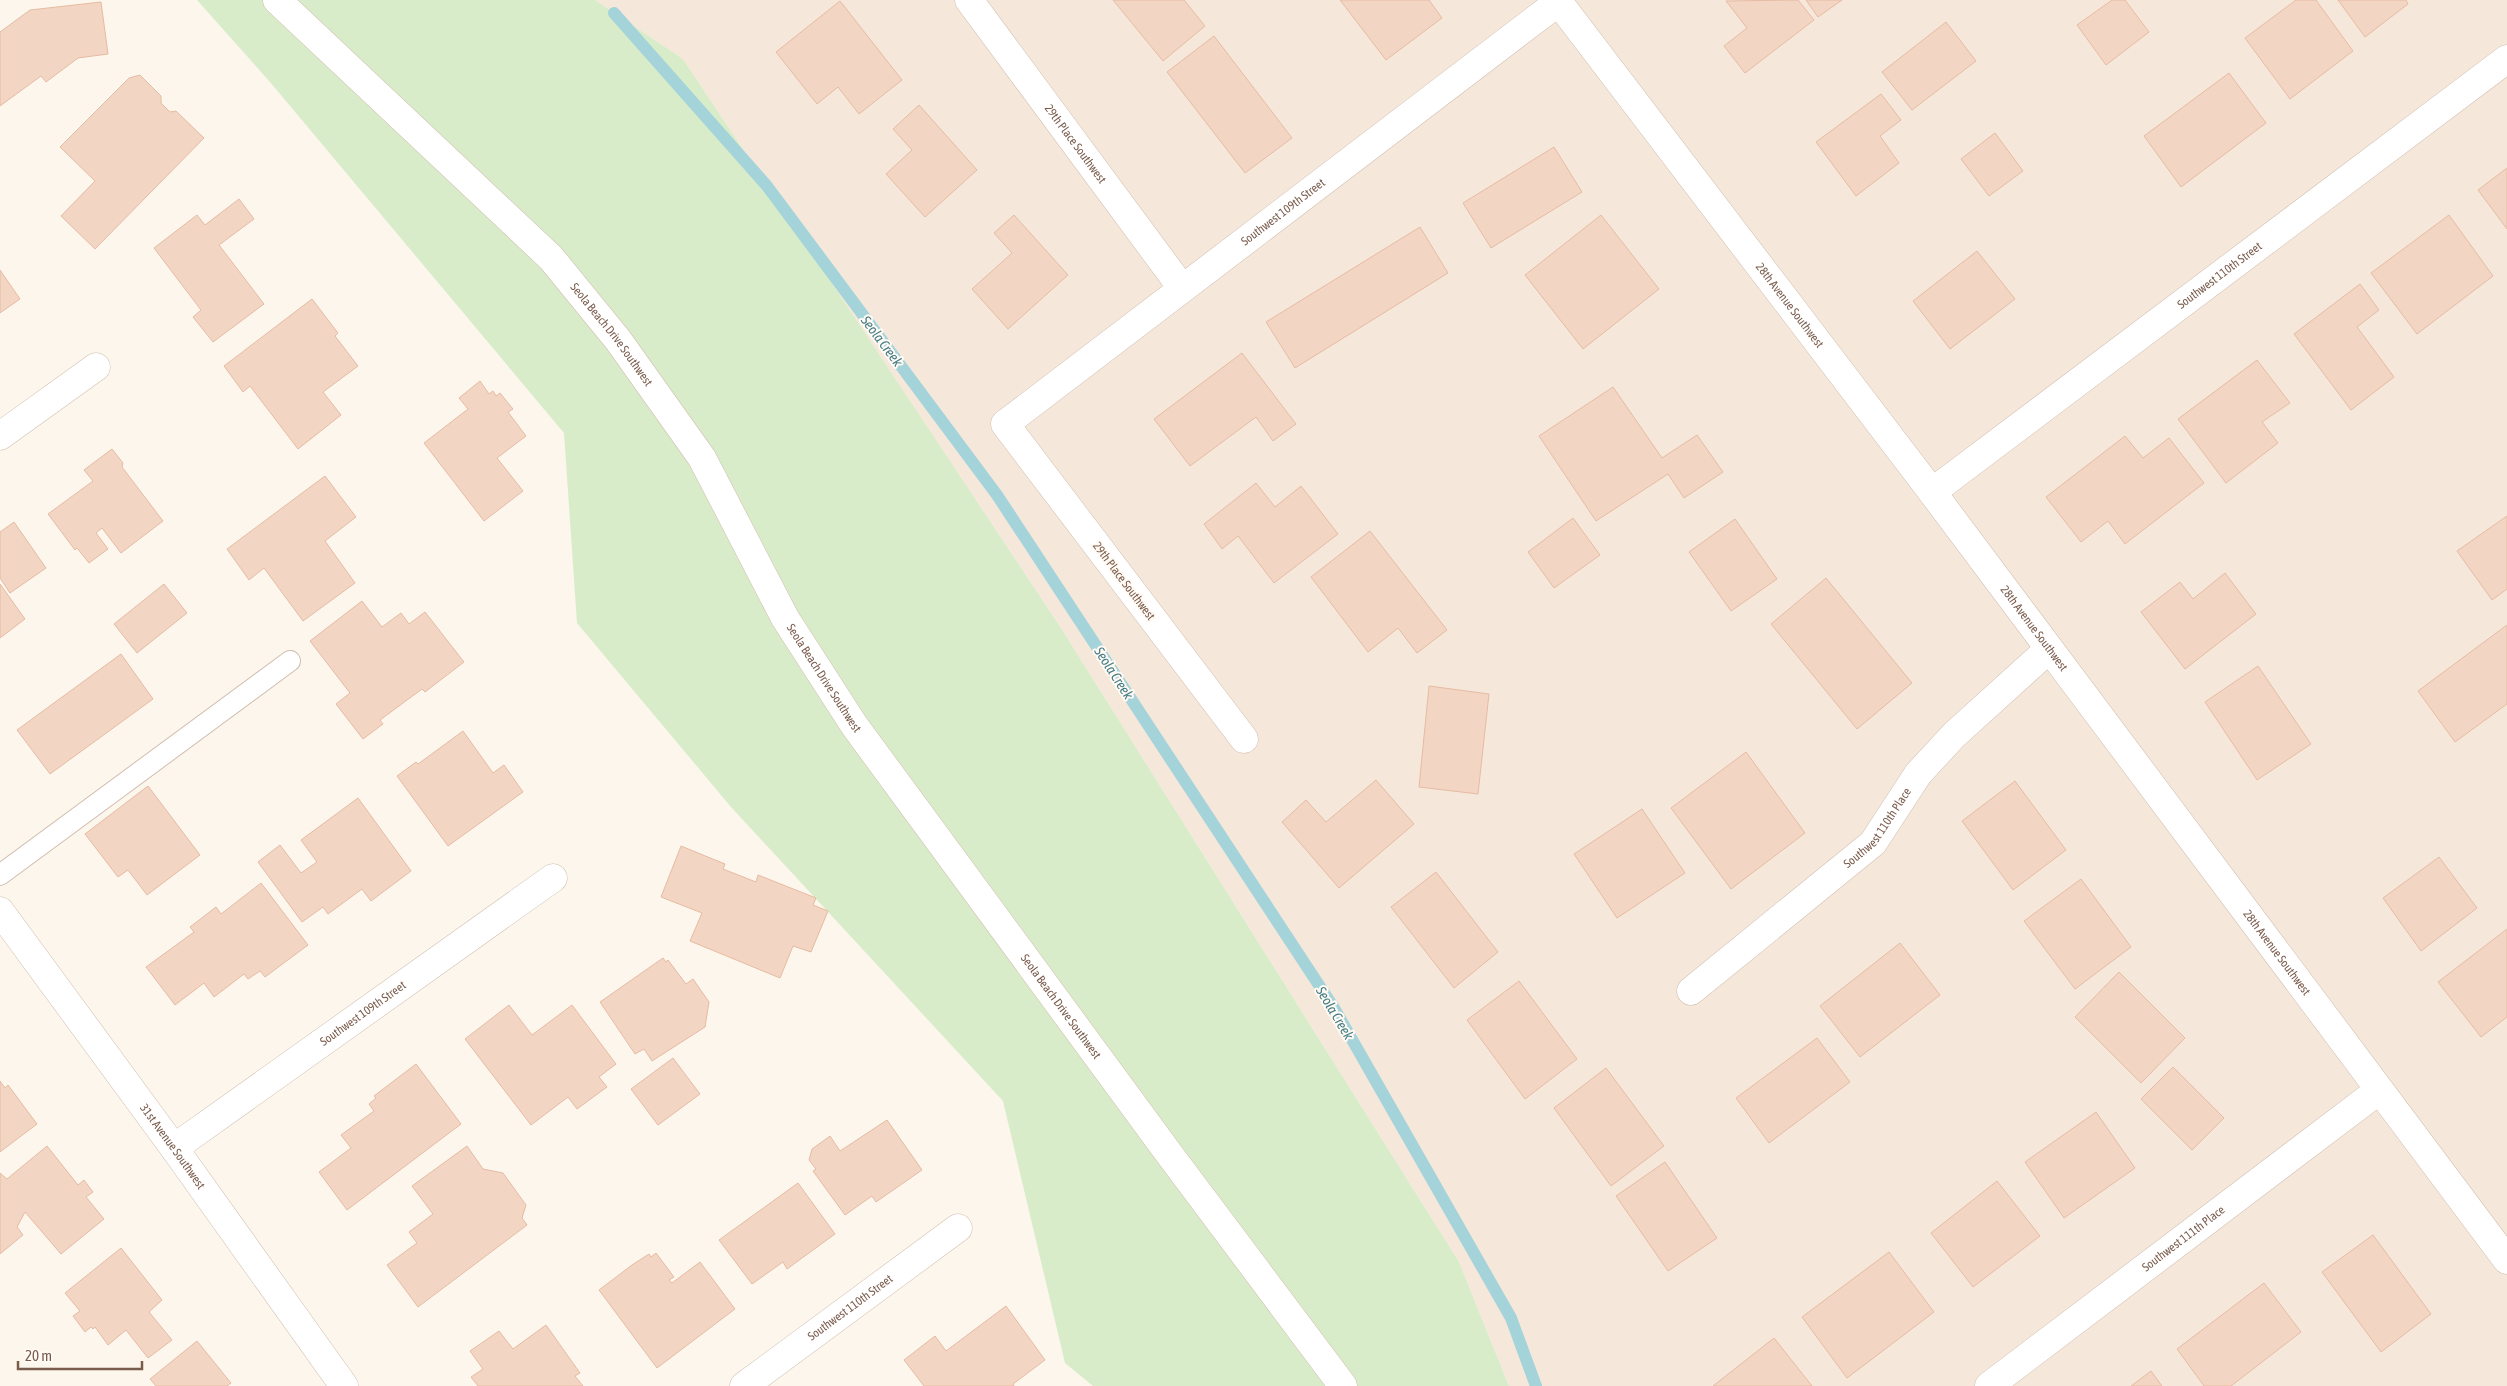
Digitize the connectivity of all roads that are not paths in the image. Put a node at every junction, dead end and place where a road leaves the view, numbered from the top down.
1 (277, 0) edge
2 (969, 0) edge
3 (1559, 1) edge
4 (2507, 59) edge
5 (1182, 288) junction
6 (96, 366) dead end
7 (1005, 424) joint
8 (0, 436) edge
9 (1932, 492) junction
10 (2049, 650) junction
11 (290, 660) dead end
12 (1244, 739) dead end
13 (0, 875) edge
14 (553, 878) dead end
15 (0, 911) edge
16 (1691, 991) dead end
17 (2378, 1091) junction
18 (174, 1148) junction
19 (958, 1228) dead end
20 (2507, 1260) edge
21 (344, 1386) edge
22 (744, 1386) edge
23 (1344, 1386) edge
24 (1989, 1386) edge

1 - 23 street, Seola Beach Drive Southwest
2 - 5 street, 29th Place Southwest
3 - 5 street, Southwest 109th Street
3 - 9 street, 28th Avenue Southwest
4 - 9 street, Southwest 110th Street
5 - 7 street, Southwest 109th Street
6 - 8 street
7 - 12 street, 29th Place Southwest
9 - 10 street, 28th Avenue Southwest
10 - 16 street, Southwest 110th Place
10 - 17 street, 28th Avenue Southwest
11 - 13 lane
14 - 18 street, Southwest 109th Street
15 - 18 street, 31st Avenue Southwest
17 - 20 street, 28th Avenue Southwest
17 - 24 street, Southwest 111th Place
18 - 21 street, 31st Avenue Southwest
19 - 22 street, Southwest 110th Street

